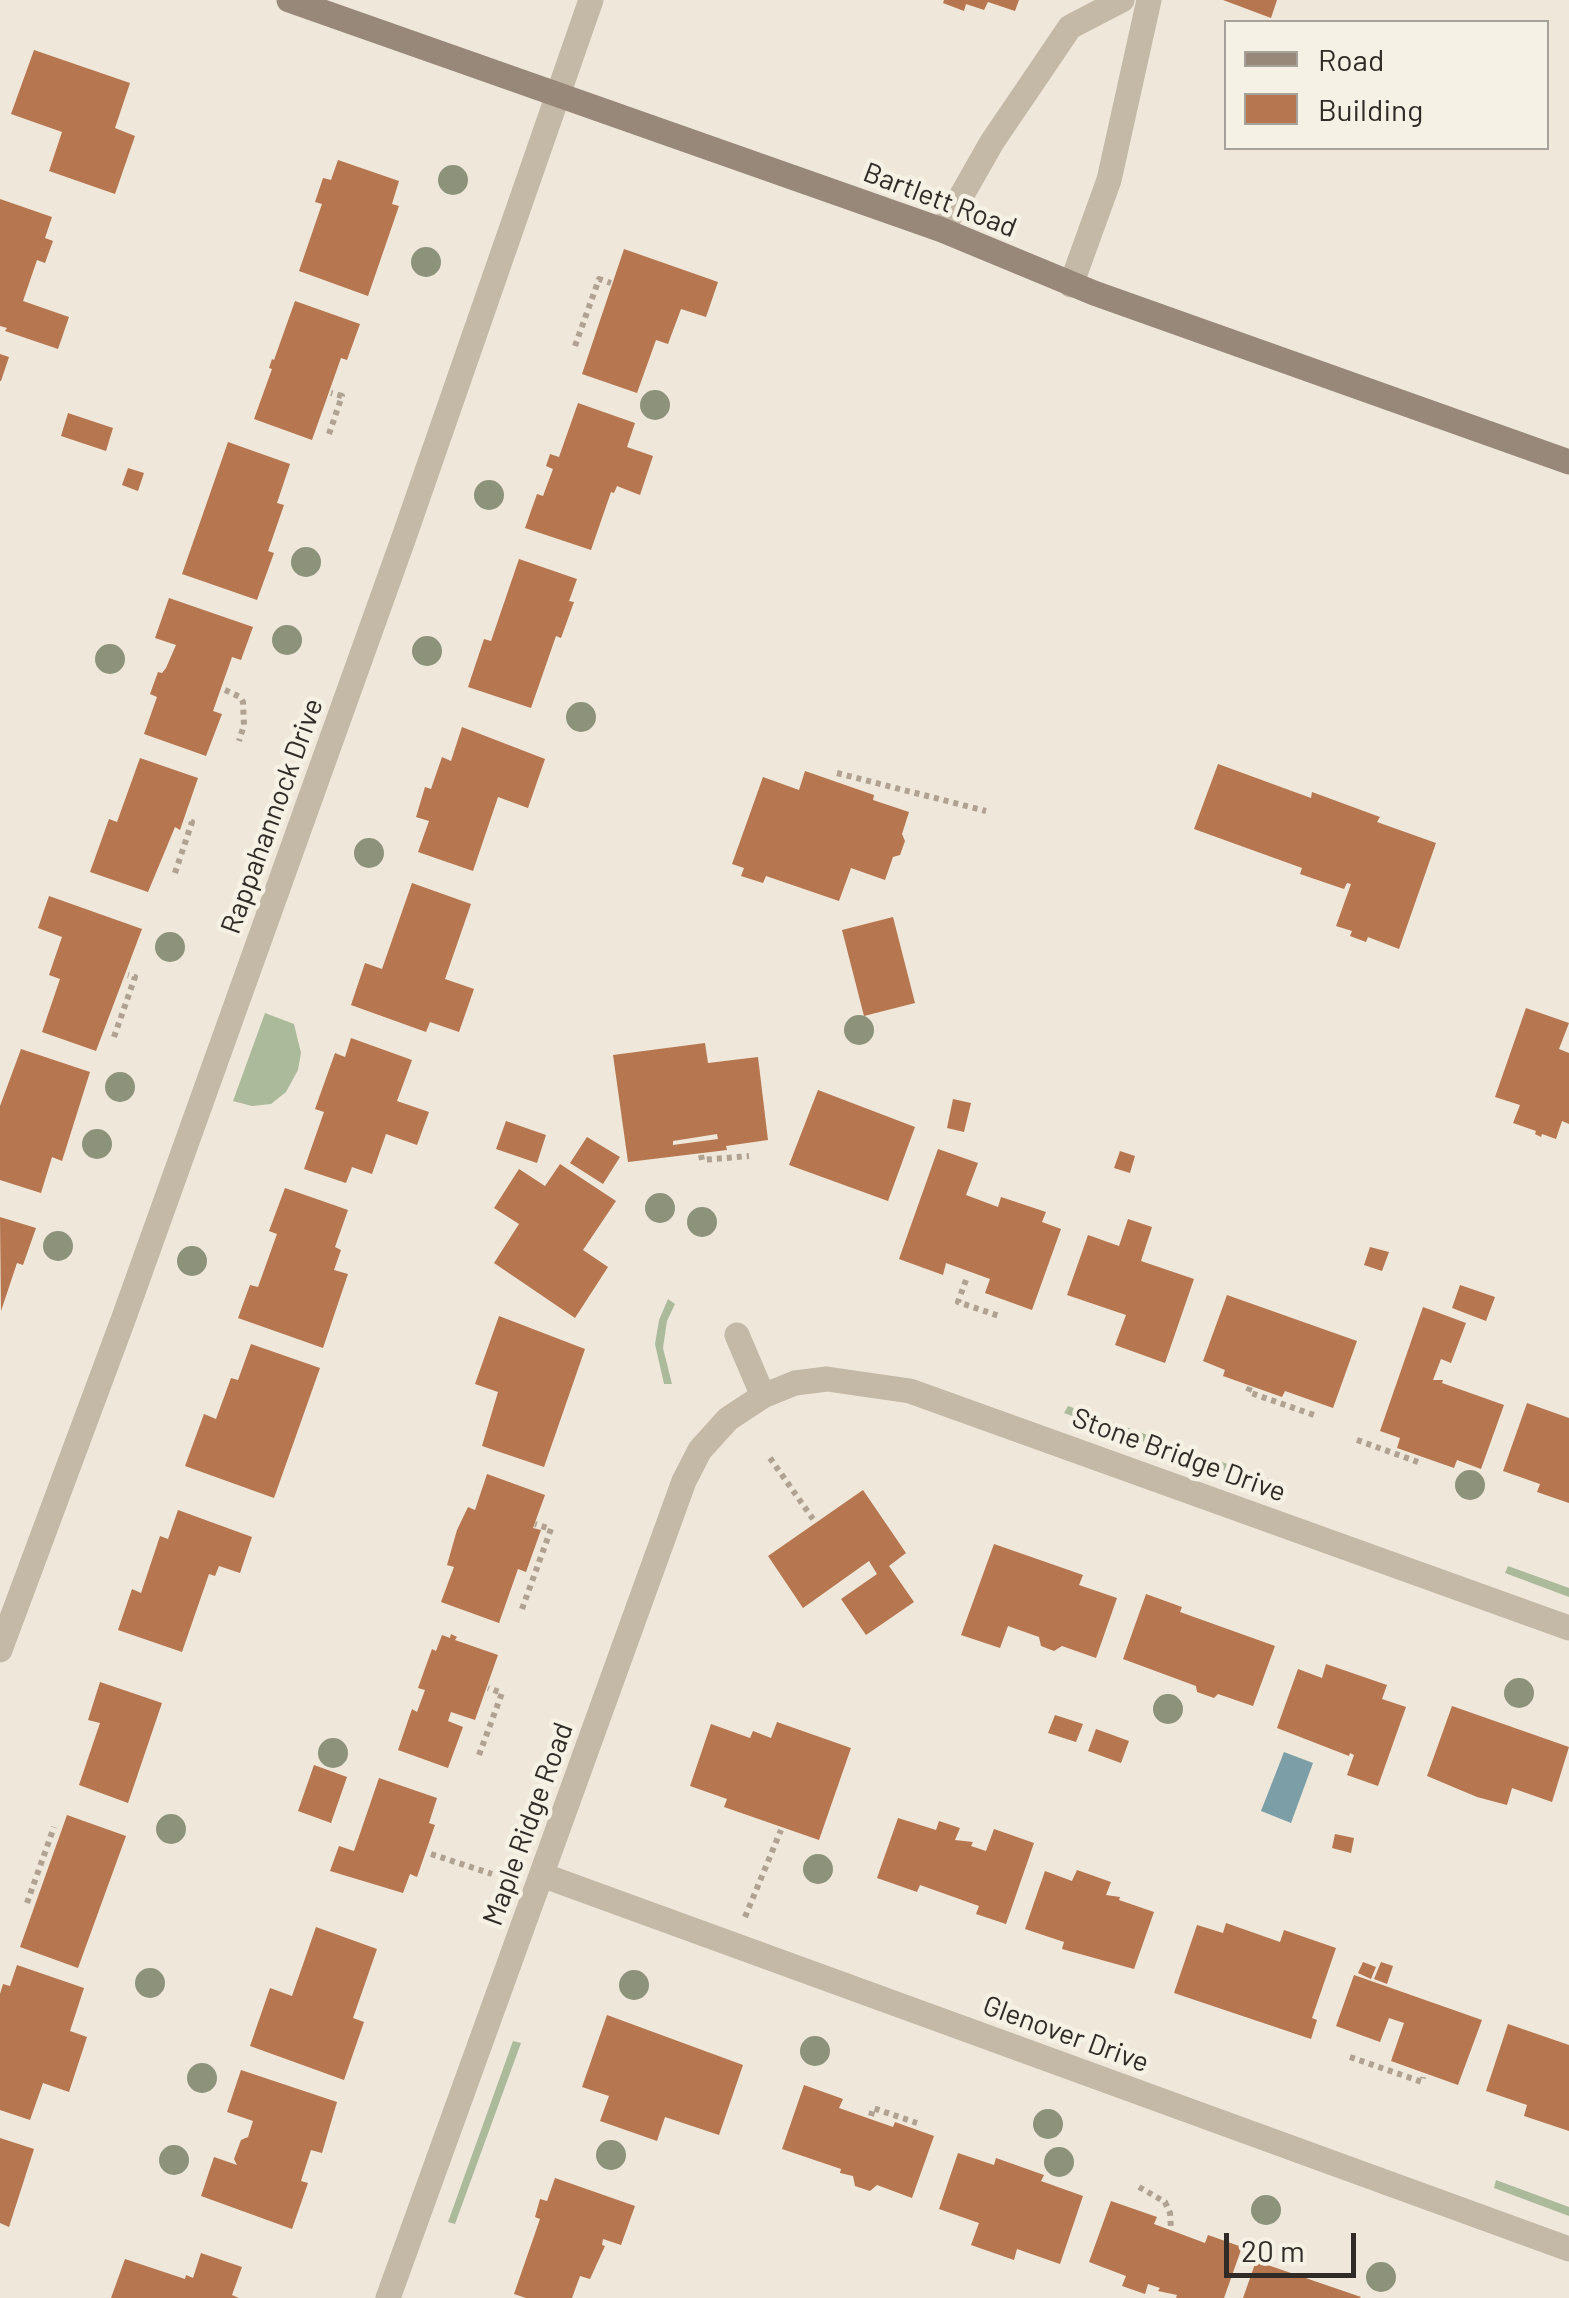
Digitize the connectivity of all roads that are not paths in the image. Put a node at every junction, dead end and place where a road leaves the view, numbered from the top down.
1 (289, 0) edge
2 (591, 0) edge
3 (1122, 0) edge
4 (1150, 0) edge
5 (560, 98) junction
6 (942, 230) junction
7 (1071, 284) junction
8 (1569, 462) edge
9 (737, 1335) dead end
10 (763, 1396) junction
11 (1569, 1628) edge
12 (0, 1650) edge
13 (542, 1875) junction
14 (1569, 2249) edge
15 (388, 2298) edge

1 - 5 main road, Bartlett Road
2 - 5 street, Rappahannock Drive
3 - 6 street
4 - 7 street
5 - 6 main road, Bartlett Road
5 - 12 street, Rappahannock Drive
6 - 7 main road, Bartlett Road
7 - 8 main road, Bartlett Road
9 - 10 street
10 - 11 street, Stone Bridge Drive
10 - 13 street, Maple Ridge Road
13 - 14 street, Glenover Drive
13 - 15 street, Maple Ridge Road

